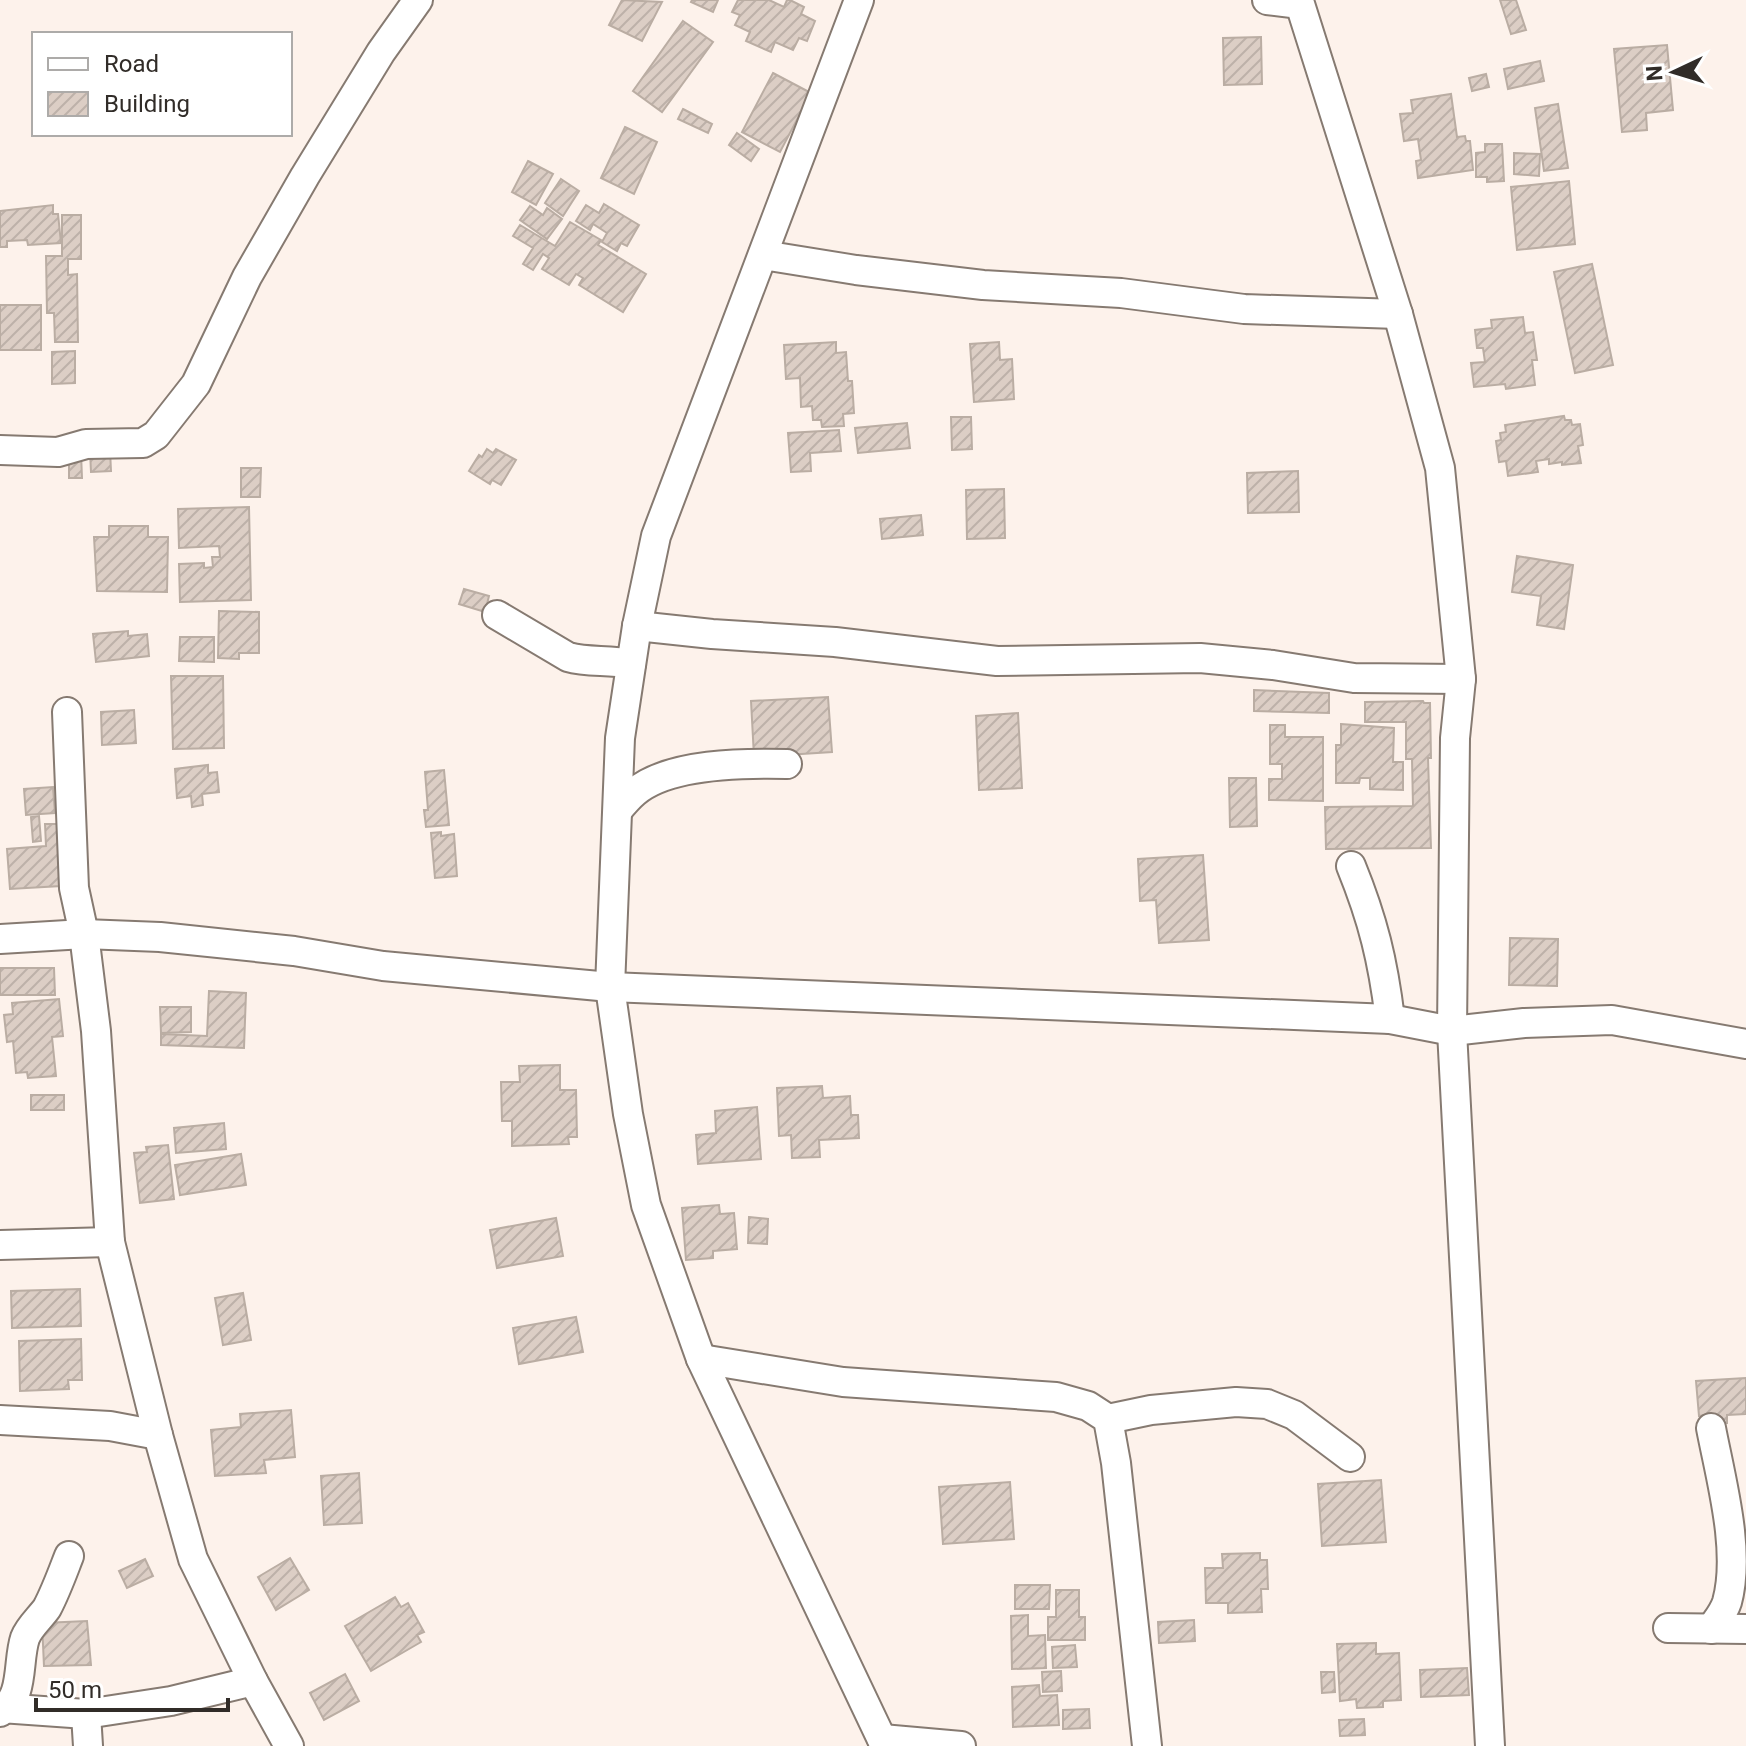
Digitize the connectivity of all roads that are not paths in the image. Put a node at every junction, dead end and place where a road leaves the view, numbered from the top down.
1 (418, 0) edge
2 (859, 0) edge
3 (1267, 0) edge
4 (1300, 2) edge
5 (763, 255) junction
6 (1398, 314) junction
7 (0, 450) edge
8 (497, 615) dead end
9 (637, 626) junction
10 (631, 664) junction
11 (1461, 679) junction
12 (67, 712) dead end
13 (787, 764) dead end
14 (618, 810) junction
15 (1351, 866) dead end
16 (84, 934) junction
17 (0, 939) edge
18 (610, 987) junction
19 (1390, 1019) junction
20 (1452, 1031) junction
21 (1746, 1044) edge
22 (110, 1242) junction
23 (0, 1245) edge
24 (701, 1359) junction
25 (1108, 1419) junction
26 (0, 1420) edge
27 (1711, 1428) dead end
28 (158, 1435) junction
29 (1350, 1457) dead end
30 (69, 1556) dead end
31 (1668, 1628) dead end
32 (1711, 1629) junction
33 (1746, 1629) edge
34 (253, 1681) junction
35 (3, 1709) edge
36 (86, 1714) junction
37 (883, 1742) edge
38 (88, 1746) edge
39 (289, 1746) edge
40 (961, 1746) edge
41 (1147, 1746) edge
42 (1490, 1746) edge

1 - 7 street
2 - 5 street
3 - 4 street
4 - 6 street
5 - 6 street
5 - 9 street
6 - 11 street
8 - 10 street
9 - 10 street
9 - 11 street
10 - 14 street
11 - 20 street
12 - 16 street
13 - 14 street
14 - 18 street
15 - 19 street
16 - 17 street
16 - 18 street
16 - 22 street
18 - 19 street
18 - 24 street
19 - 20 street
20 - 21 street
20 - 42 street
22 - 23 street
22 - 28 street
24 - 25 street
24 - 37 street
25 - 29 street
25 - 41 street
26 - 28 street
27 - 32 street
28 - 34 street
30 - 35 street
31 - 32 street
32 - 33 street
34 - 36 street
34 - 39 street
35 - 36 street
36 - 38 street
37 - 40 street

